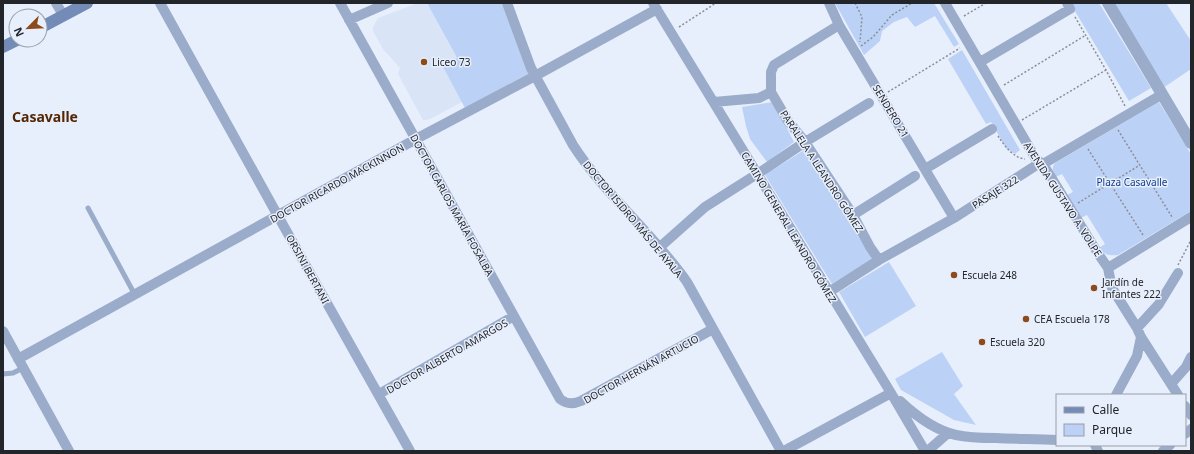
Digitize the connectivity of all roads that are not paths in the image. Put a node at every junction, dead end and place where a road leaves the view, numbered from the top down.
1 (56, 3) edge
2 (87, 3) edge
3 (160, 3) edge
4 (340, 3) edge
5 (388, 3) edge
6 (507, 3) edge
7 (829, 3) edge
8 (945, 3) edge
9 (1108, 3) edge
10 (655, 6) edge
11 (1069, 6) edge
12 (64, 15) junction
13 (349, 20) junction
14 (48, 24) edge
15 (839, 25) junction
16 (980, 62) junction
17 (535, 76) junction
18 (771, 92) junction
19 (1161, 94) junction
20 (714, 102) junction
21 (869, 102) dead end
22 (992, 129) road end
23 (416, 139) junction
24 (804, 142) junction
25 (1191, 143) edge
26 (1040, 161) junction
27 (925, 169) junction
28 (757, 174) junction
29 (915, 176) dead end
30 (88, 208) dead end
31 (853, 215) junction
32 (278, 216) junction
33 (1191, 217) edge
34 (954, 218) junction
35 (660, 247) junction
36 (879, 260) junction
37 (1108, 268) junction
38 (1178, 273) road end
39 (829, 292) junction
40 (135, 295) junction
41 (514, 316) junction
42 (713, 329) junction
43 (3, 331) edge
44 (1139, 333) junction
45 (1191, 357) edge
46 (18, 359) junction
47 (23, 368) junction
48 (3, 374) edge
49 (1171, 384) junction
50 (891, 393) junction
51 (379, 394) junction
52 (1117, 394) edge
53 (1177, 394) edge
54 (567, 403) joint
55 (948, 433) junction
56 (1056, 440) edge
57 (69, 451) edge
58 (410, 451) edge
59 (782, 451) edge
60 (925, 451) edge
61 (930, 451) edge

1 - 12 street
2 - 12 main road
3 - 32 street, ORSINI BERTANI
4 - 13 street, DOCTOR CARLOS MARÍA FOSALBA
5 - 13 street
6 - 17 street, DOCTOR ISIDRO MÁS DE AYALA
7 - 15 street, SENDERO 21
8 - 16 street, AVENIDA GUSTAVO A. VOLPE
9 - 19 street
10 - 17 street, DOCTOR RICARDO MACKINNON
10 - 20 street, CAMINO GENERAL LEANDRO GÓMEZ
11 - 16 street
12 - 14 main road
13 - 23 street, DOCTOR CARLOS MARÍA FOSALBA
15 - 18 street, PARALELA A LEANDRO GÓMEZ
15 - 27 street, SENDERO 21
16 - 26 street, AVENIDA GUSTAVO A. VOLPE
17 - 23 street, DOCTOR RICARDO MACKINNON
17 - 35 street, DOCTOR ISIDRO MÁS DE AYALA
18 - 20 street
18 - 24 street, PARALELA A LEANDRO GÓMEZ
19 - 25 street
19 - 26 street, PASAJE 322
20 - 28 street, CAMINO GENERAL LEANDRO GÓMEZ
21 - 24 street
22 - 27 street
23 - 32 street, DOCTOR RICARDO MACKINNON
23 - 41 street, DOCTOR CARLOS MARÍA FOSALBA
24 - 28 street
24 - 31 street, PARALELA A LEANDRO GÓMEZ
26 - 34 street, PASAJE 322
26 - 37 street, AVENIDA GUSTAVO A. VOLPE
27 - 34 street, SENDERO 21
28 - 35 street
28 - 39 street, CAMINO GENERAL LEANDRO GÓMEZ
29 - 31 street
30 - 40 lane
31 - 36 street, PARALELA A LEANDRO GÓMEZ
32 - 40 street, DOCTOR RICARDO MACKINNON
32 - 51 street, ORSINI BERTANI
33 - 37 street
34 - 36 street, PASAJE 322
35 - 42 street, DOCTOR ISIDRO MÁS DE AYALA
36 - 39 street, PASAJE 322
37 - 44 street, AVENIDA GUSTAVO A. VOLPE
38 - 44 street
39 - 50 street, CAMINO GENERAL LEANDRO GÓMEZ
40 - 46 street, DOCTOR RICARDO MACKINNON
41 - 51 street, DOCTOR ALBERTO AMARGOS
41 - 54 street, DOCTOR CARLOS MARÍA FOSALBA
42 - 54 street, DOCTOR HERNÁN ARTUCIO
42 - 59 street, DOCTOR ISIDRO MÁS DE AYALA
43 - 46 street
44 - 49 street, AVENIDA GUSTAVO A. VOLPE
44 - 52 street
45 - 49 street
46 - 47 street
47 - 48 lane
47 - 57 street
49 - 53 street, AVENIDA GUSTAVO A. VOLPE
50 - 55 street
50 - 59 street
50 - 60 street, CAMINO GENERAL LEANDRO GÓMEZ
51 - 58 street, ORSINI BERTANI
55 - 56 street
55 - 61 street

